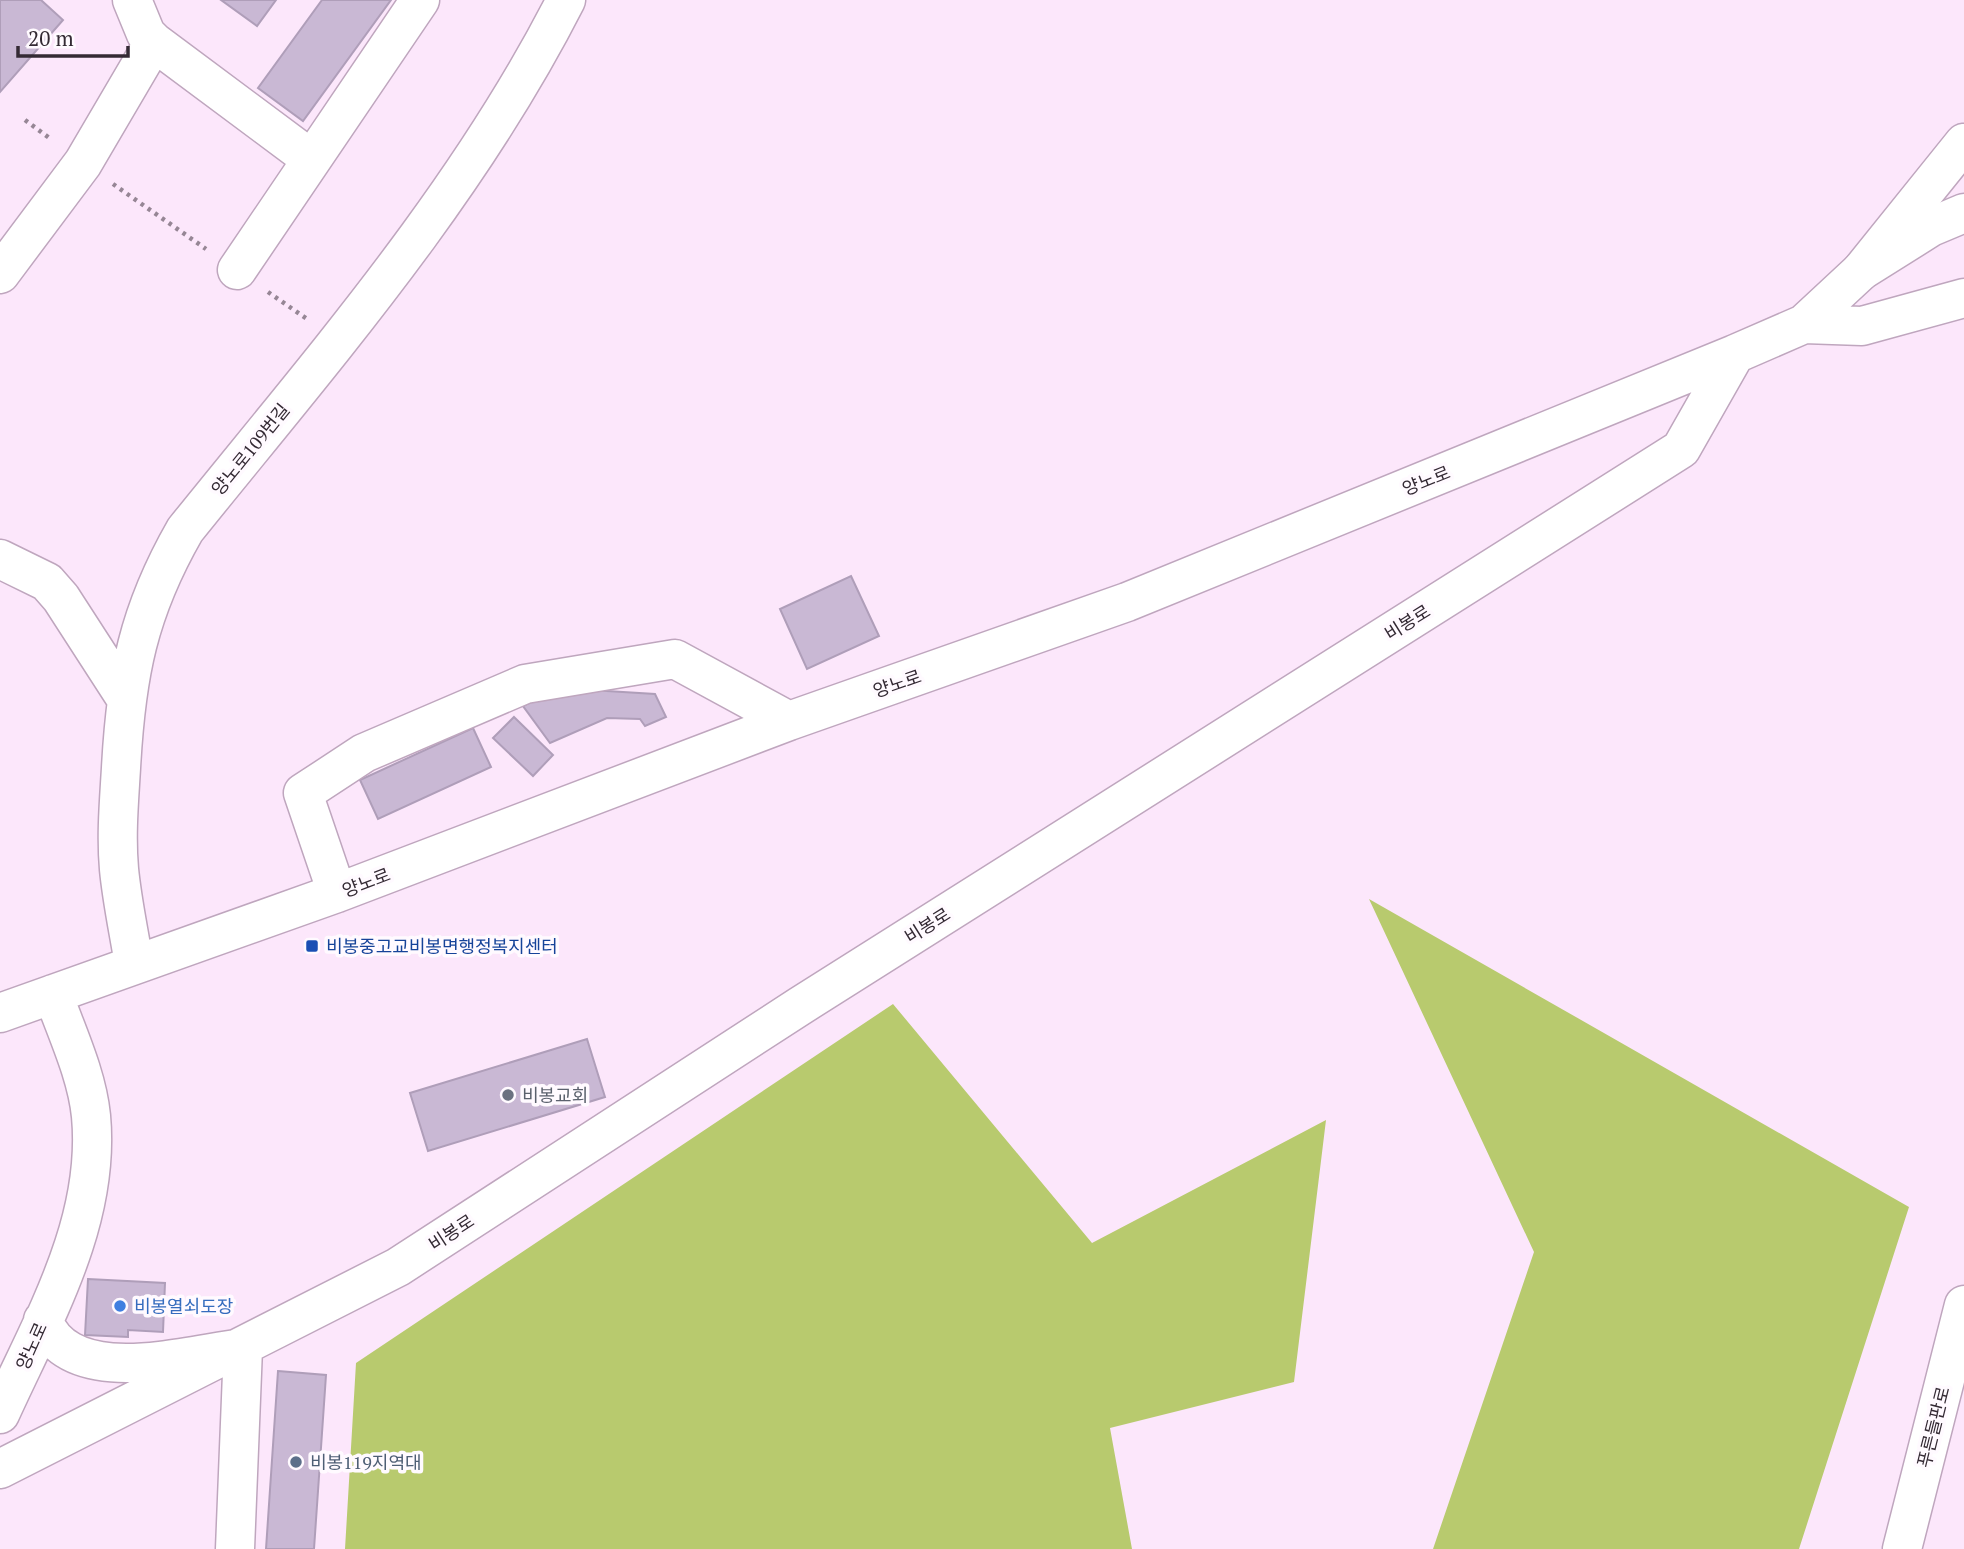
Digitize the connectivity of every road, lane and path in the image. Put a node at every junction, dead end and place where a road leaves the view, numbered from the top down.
1 (132, 0) edge
2 (420, 0) edge
3 (566, 0) edge
4 (154, 42) junction
5 (1964, 143) edge
6 (311, 159) junction
7 (143, 206) dead end
8 (1964, 213) edge
9 (237, 270) joint
10 (1861, 271) junction
11 (0, 274) edge
12 (1964, 298) edge
13 (1804, 324) junction
14 (1735, 354) junction
15 (0, 559) edge
16 (125, 697) junction
17 (789, 721) junction
18 (337, 893) junction
19 (134, 964) junction
20 (53, 994) junction
21 (0, 1013) edge
22 (1964, 1305) edge
23 (43, 1320) junction
24 (243, 1348) junction
25 (0, 1414) edge
26 (0, 1469) edge
27 (235, 1549) edge
28 (1902, 1549) edge

1 - 4 street
2 - 6 street
3 - 16 street, 양노로109번길
4 - 6 street
4 - 11 street
5 - 10 street
6 - 9 street
7 - 9 path
8 - 10 street
10 - 13 street
12 - 13 street
13 - 14 street
14 - 17 street, 양노로
14 - 24 street, 비봉로
15 - 16 street
16 - 19 street, 양노로109번길
17 - 18 street, 양노로
17 - 18 street
18 - 19 street, 양노로
19 - 20 street, 양노로
20 - 21 street, 양노로
20 - 23 street, 양노로
22 - 28 street, 푸른들판로
23 - 24 street
23 - 25 street, 양노로
24 - 26 street, 비봉로
24 - 27 street

